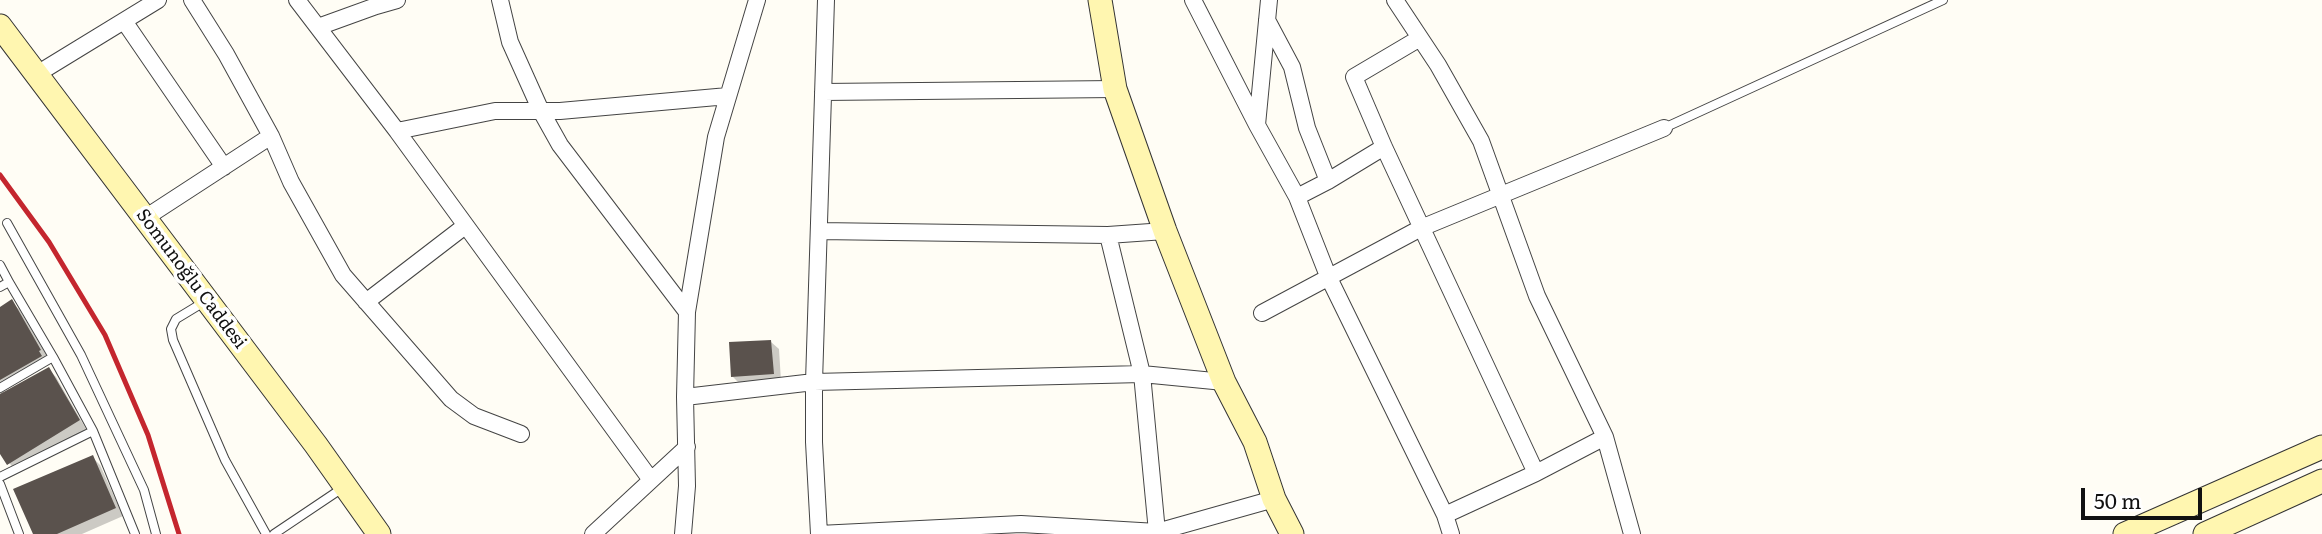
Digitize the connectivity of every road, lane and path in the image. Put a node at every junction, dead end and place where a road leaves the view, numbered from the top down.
1 (158, 0) edge
2 (192, 0) edge
3 (297, 0) edge
4 (397, 0) edge
5 (499, 0) edge
6 (757, 0) edge
7 (826, 0) edge
8 (1100, 0) edge
9 (1193, 0) edge
10 (1269, 0) edge
11 (1395, 0) edge
12 (1943, 0) edge
13 (1266, 20) junction
14 (124, 21) junction
15 (0, 26) edge
16 (318, 27) junction
17 (1420, 37) junction
18 (37, 74) junction
19 (1115, 89) junction
20 (823, 92) junction
21 (728, 96) junction
22 (541, 111) junction
23 (1257, 125) junction
24 (1664, 128) joint
25 (397, 131) junction
26 (271, 135) junction
27 (1384, 147) junction
28 (223, 167) junction
29 (1328, 181) junction
30 (1500, 195) junction
31 (1297, 197) junction
32 (145, 218) junction
33 (7, 223) dead end
34 (465, 226) junction
35 (1422, 228) junction
36 (819, 230) junction
37 (1165, 231) junction
38 (1108, 235) junction
39 (0, 265) edge
40 (1328, 276) junction
41 (9, 282) junction
42 (0, 288) edge
43 (206, 300) junction
44 (366, 302) junction
45 (687, 312) junction
46 (1262, 313) dead end
47 (53, 357) junction
48 (1142, 374) junction
49 (814, 382) junction
50 (1224, 382) junction
51 (0, 388) edge
52 (685, 397) junction
53 (93, 431) junction
54 (521, 433) dead end
55 (1605, 437) junction
56 (687, 447) junction
57 (2322, 447) edge
58 (1536, 473) junction
59 (0, 477) edge
60 (652, 480) junction
61 (2322, 481) edge
62 (0, 484) edge
63 (345, 486) junction
64 (1275, 499) junction
65 (1445, 515) junction
66 (1158, 533) edge
67 (19, 534) edge
68 (135, 534) edge
69 (156, 534) edge
70 (267, 534) edge
71 (274, 534) edge
72 (379, 534) edge
73 (593, 534) edge
74 (683, 534) edge
75 (1292, 534) edge
76 (1451, 534) edge
77 (1632, 534) edge
78 (2125, 534) edge
79 (2205, 534) edge

1 - 14 street
2 - 26 street
3 - 16 street
4 - 16 street
5 - 22 street
6 - 21 street
7 - 20 street
8 - 19 main road
9 - 23 street
10 - 13 street
11 - 17 street
12 - 24 lane
13 - 23 street
13 - 29 street
14 - 18 street
14 - 28 street
15 - 18 main road, Somunoğlu Caddesi
16 - 25 street
17 - 27 street
17 - 30 street
18 - 32 main road, Somunoğlu Caddesi
19 - 20 street
19 - 37 main road
20 - 36 street
21 - 22 street
21 - 45 street
22 - 25 street
22 - 45 street
23 - 31 street
24 - 30 street
25 - 34 street
26 - 28 street
26 - 44 street
27 - 29 street
27 - 35 street
28 - 32 street
29 - 31 street
30 - 35 street
30 - 55 street
31 - 40 street
32 - 43 main road, Somunoğlu Caddesi
33 - 69 lane
34 - 44 street
34 - 60 street
35 - 40 street
35 - 58 street
36 - 38 street
36 - 49 street
37 - 38 street
37 - 50 main road
38 - 48 street
39 - 41 lane
40 - 46 street
40 - 65 street
41 - 42 lane
41 - 47 lane
43 - 63 main road, Somunoğlu Caddesi
43 - 70 lane
44 - 54 street
45 - 52 street
47 - 51 lane
47 - 53 lane
48 - 49 street
48 - 50 street
48 - 66 street
49 - 52 street
49 - 66 street
50 - 64 main road
52 - 56 street
53 - 59 lane
53 - 68 lane
55 - 58 street
55 - 77 street
56 - 60 street
56 - 74 street
57 - 78 main road
58 - 65 street
60 - 73 street
61 - 79 main road
62 - 67 lane
63 - 71 lane
63 - 72 main road, Somunoğlu Caddesi
64 - 66 street
64 - 75 main road
65 - 76 street

